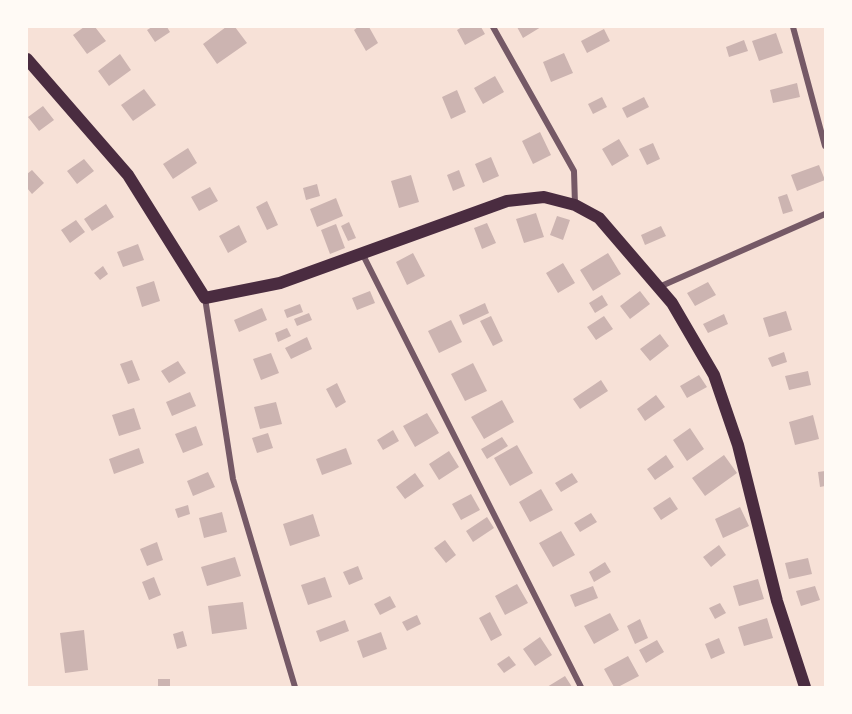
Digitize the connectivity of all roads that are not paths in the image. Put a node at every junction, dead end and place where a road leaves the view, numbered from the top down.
1 (493, 27) edge
2 (793, 27) edge
3 (27, 59) edge
4 (825, 146) edge
5 (575, 205) junction
6 (825, 214) edge
7 (361, 252) junction
8 (659, 286) junction
9 (205, 298) junction
10 (295, 687) edge
11 (581, 687) edge
12 (805, 687) edge

1 - 5 street
2 - 4 street
3 - 9 main road
5 - 7 main road
5 - 8 main road
6 - 8 street
7 - 9 main road
7 - 11 street
8 - 12 main road
9 - 10 street

